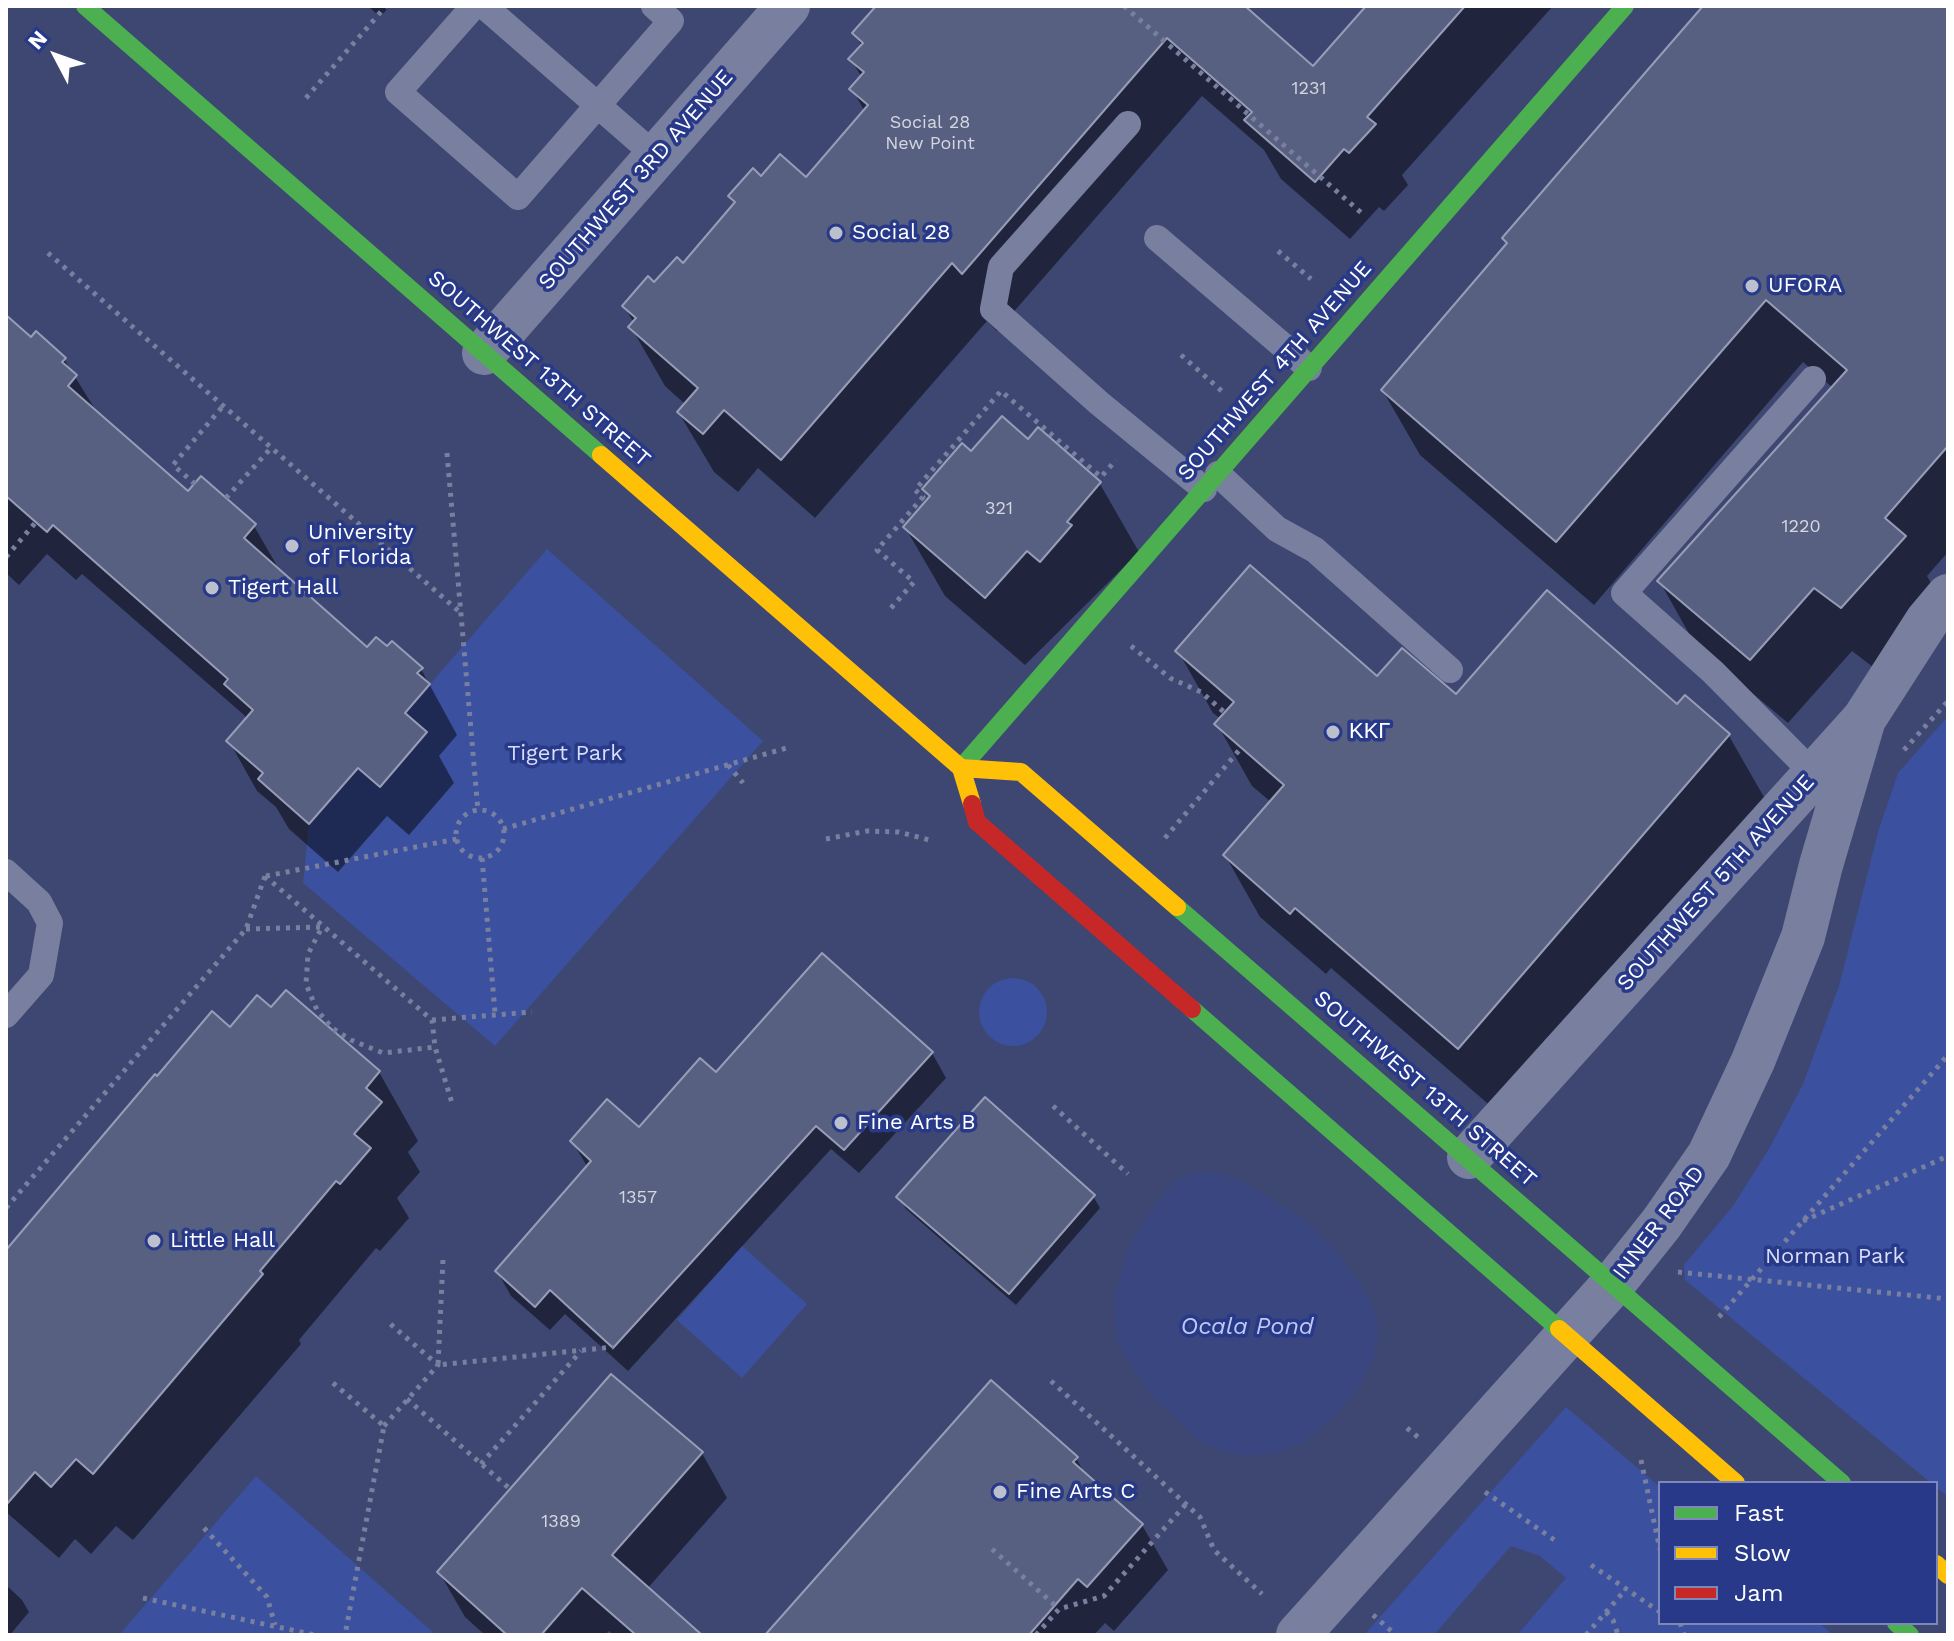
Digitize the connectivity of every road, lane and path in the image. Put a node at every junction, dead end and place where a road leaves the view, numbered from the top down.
1 (85, 6) edge
2 (386, 6) edge
3 (474, 6) edge
4 (484, 6) edge
5 (654, 6) edge
6 (788, 6) edge
7 (1124, 6) edge
8 (1625, 6) edge
9 (306, 98) dead end
10 (598, 105) junction
11 (1128, 124) dead end
12 (657, 157) junction
13 (1365, 216) dead end
14 (1157, 238) dead end
15 (1278, 251) dead end
16 (48, 253) dead end
17 (1311, 279) dead end
18 (484, 353) junction
19 (1181, 355) dead end
20 (1309, 368) junction
21 (1813, 379) dead end
22 (1224, 393) dead end
23 (223, 406) junction
24 (271, 448) junction
25 (1123, 452) dead end
26 (447, 453) dead end
27 (1211, 482) junction
28 (195, 484) dead end
29 (226, 498) dead end
30 (36, 522) dead end
31 (6, 557) edge
32 (1948, 596) edge
33 (891, 608) dead end
34 (462, 614) junction
35 (1131, 646) dead end
36 (1450, 670) dead end
37 (1224, 712) dead end
38 (1864, 719) junction
39 (790, 747) dead end
40 (1241, 748) dead end
41 (728, 765) junction
42 (961, 768) junction
43 (1814, 774) junction
44 (743, 783) dead end
45 (478, 811) junction
46 (503, 829) junction
47 (1164, 838) dead end
48 (457, 839) junction
49 (826, 839) dead end
50 (933, 841) dead end
51 (482, 858) junction
52 (6, 872) edge
53 (265, 876) junction
54 (322, 927) junction
55 (246, 929) junction
56 (532, 1012) dead end
57 (495, 1013) junction
58 (6, 1015) edge
59 (432, 1020) junction
60 (435, 1047) junction
61 (1948, 1055) edge
62 (452, 1103) dead end
63 (1053, 1106) dead end
64 (1948, 1156) edge
65 (1469, 1157) junction
66 (1128, 1174) dead end
67 (6, 1208) edge
68 (1802, 1222) junction
69 (443, 1260) dead end
70 (1668, 1271) dead end
71 (1751, 1280) junction
72 (1613, 1284) junction
73 (1948, 1299) edge
74 (1718, 1318) dead end
75 (388, 1322) dead end
76 (1567, 1336) junction
77 (613, 1347) dead end
78 (581, 1350) junction
79 (438, 1365) junction
80 (1051, 1381) dead end
81 (333, 1383) dead end
82 (407, 1399) junction
83 (384, 1426) junction
84 (1641, 1457) dead end
85 (481, 1464) junction
86 (1734, 1481) edge
87 (1840, 1481) edge
88 (510, 1489) dead end
89 (1186, 1504) junction
90 (204, 1528) dead end
91 (1658, 1540) edge
92 (992, 1549) dead end
93 (1591, 1565) dead end
94 (1626, 1589) junction
95 (1262, 1594) dead end
96 (143, 1598) dead end
97 (1059, 1609) junction
98 (1658, 1611) edge
99 (1606, 1612) junction
100 (1372, 1614) dead end
101 (275, 1625) junction
102 (315, 1635) edge
103 (345, 1635) edge
104 (1036, 1635) edge
105 (1298, 1635) edge
106 (1396, 1635) edge
107 (1586, 1635) edge
108 (1618, 1635) edge

1 - 18 main road, SOUTHWEST 13TH STREET
2 - 9 path
3 - 10 lane
4 - 10 lane
5 - 10 lane
6 - 12 street, SOUTHWEST 3RD AVENUE
7 - 13 path
8 - 20 main road, SOUTHWEST 4TH AVENUE
10 - 12 lane
11 - 27 lane
12 - 18 street, SOUTHWEST 3RD AVENUE
14 - 20 lane
15 - 17 path
16 - 23 path
18 - 42 main road, SOUTHWEST 13TH STREET
19 - 22 path
20 - 27 main road, SOUTHWEST 4TH AVENUE
21 - 43 lane
23 - 24 path
23 - 28 path
24 - 29 path
24 - 34 path
25 - 33 path
26 - 34 path
27 - 36 lane
27 - 42 main road, SOUTHWEST 4TH AVENUE
30 - 31 path
32 - 38 street, SOUTHWEST 5TH AVENUE
34 - 45 path
35 - 37 path
38 - 43 street, SOUTHWEST 5TH AVENUE
38 - 72 street, INNER ROAD
39 - 41 path
40 - 47 path
41 - 44 path
41 - 46 path
42 - 65 main road, SOUTHWEST 13TH STREET
42 - 76 main road
43 - 65 street, SOUTHWEST 5TH AVENUE
45 - 46 path
45 - 48 path
46 - 51 path
48 - 51 path
48 - 53 path
49 - 50 path
51 - 57 path
52 - 58 lane
53 - 54 path
53 - 55 path
54 - 55 path
54 - 59 path
54 - 60 path
55 - 67 path
56 - 57 path
57 - 59 path
59 - 60 path
60 - 62 path
61 - 68 path
63 - 66 path
64 - 68 path
65 - 72 main road, SOUTHWEST 13TH STREET
68 - 71 path
69 - 79 path
70 - 71 path
71 - 73 path
71 - 74 path
72 - 76 street, INNER ROAD
72 - 87 main road, SOUTHWEST 13TH STREET
75 - 79 path
76 - 86 main road
76 - 105 street, INNER ROAD
77 - 78 path
78 - 79 path
78 - 85 path
79 - 82 path
80 - 89 path
81 - 83 path
82 - 83 path
82 - 85 path
83 - 103 path
84 - 91 path
85 - 88 path
89 - 95 path
89 - 97 path
90 - 101 path
92 - 97 path
93 - 94 path
94 - 98 path
94 - 99 path
96 - 101 path
97 - 104 path
99 - 107 path
99 - 108 path
100 - 106 path
101 - 102 path

